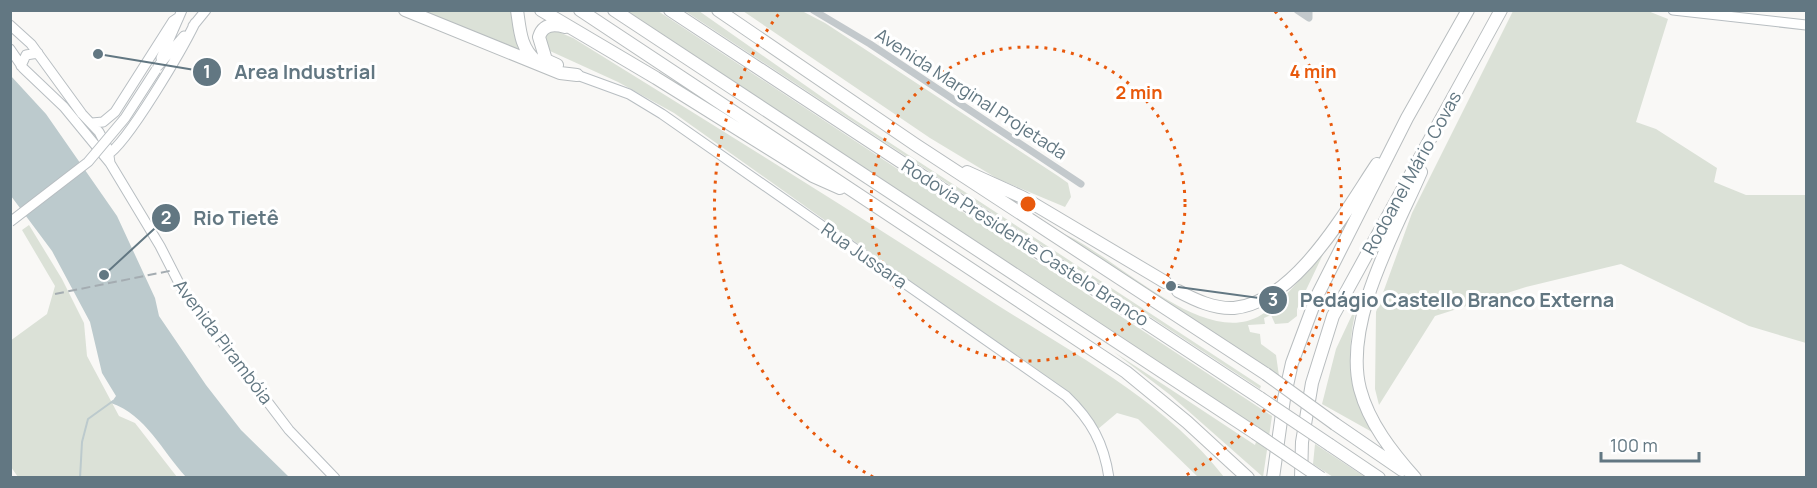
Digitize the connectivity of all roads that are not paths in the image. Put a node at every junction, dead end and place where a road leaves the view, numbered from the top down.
1 (206, 10) edge
2 (405, 10) edge
3 (518, 10) edge
4 (541, 10) edge
5 (580, 10) edge
6 (590, 10) edge
7 (614, 10) edge
8 (670, 10) edge
9 (718, 10) edge
10 (727, 10) edge
11 (813, 10) edge
12 (1297, 10) edge
13 (1468, 10) edge
14 (1501, 10) edge
15 (1673, 10) edge
16 (181, 14) edge
17 (1309, 14) edge
18 (195, 23) junction
19 (10, 25) edge
20 (1806, 26) edge
21 (571, 29) junction
22 (762, 41) junction
23 (10, 49) edge
24 (639, 50) junction
25 (38, 53) junction
26 (21, 66) junction
27 (543, 66) junction
28 (157, 68) junction
29 (578, 75) junction
30 (1444, 117) junction
31 (1407, 118) junction
32 (92, 123) junction
33 (108, 157) junction
34 (951, 167) junction
35 (1081, 184) dead end
36 (866, 198) junction
37 (10, 222) edge
38 (1165, 282) dead end
39 (1178, 291) dead end
40 (335, 477) edge
41 (1109, 477) edge
42 (1248, 477) edge
43 (1273, 477) edge
44 (1301, 477) edge
45 (1322, 477) edge
46 (1379, 477) edge
47 (1414, 477) edge

1 - 18 main road
2 - 27 highway
3 - 27 highway
4 - 21 highway
5 - 24 highway
6 - 24 highway
7 - 45 highway, Rodovia Presidente Castelo Branco, bridge
8 - 46 highway, Rodovia Presidente Castelo Branco, bridge
9 - 22 highway
10 - 22 highway
11 - 35 street, Avenida Marginal Projetada
12 - 17 street
13 - 31 highway, Rodoanel Mário Covas
14 - 30 highway, Rodoanel Mário Covas
15 - 20 main road
16 - 28 main road
16 - 32 main road
18 - 28 main road
18 - 33 main road
19 - 25 main road, Avenida Pirambóia
21 - 29 highway
21 - 36 highway
22 - 34 highway
23 - 26 main road, Avenida Pirambóia
24 - 36 highway
25 - 26 main road
25 - 32 main road, Avenida Pirambóia
26 - 33 main road, Avenida Pirambóia
27 - 29 highway
28 - 37 main road, bridge
29 - 41 main road, Rua Jussara
30 - 44 highway, Rodoanel Mário Covas
30 - 47 highway
31 - 39 highway
31 - 43 highway, Rodoanel Mário Covas
32 - 33 main road, Avenida Pirambóia
33 - 40 main road, Avenida Pirambóia
34 - 38 highway
34 - 47 highway, bridge
36 - 42 highway

